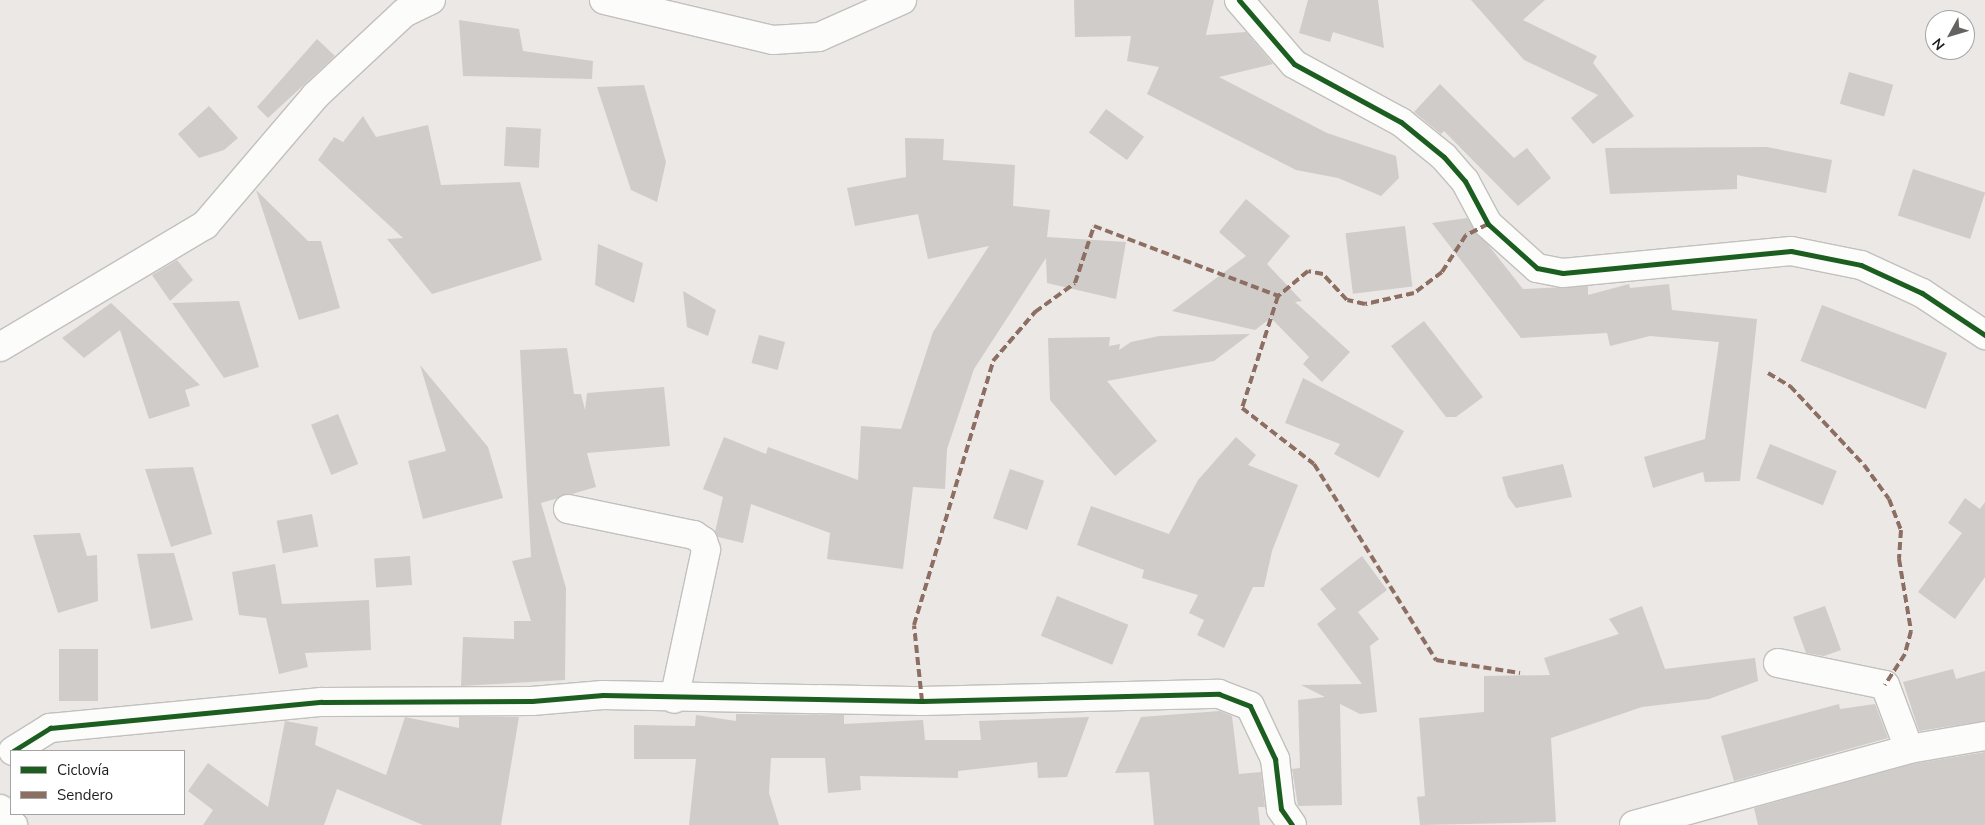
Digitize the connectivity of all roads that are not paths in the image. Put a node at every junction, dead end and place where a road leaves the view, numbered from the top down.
1 (431, 0) edge
2 (604, 0) edge
3 (902, 0) edge
4 (1239, 0) edge
5 (1985, 335) edge
6 (0, 347) edge
7 (568, 509) dead end
8 (1778, 663) dead end
9 (674, 699) junction
10 (1985, 736) edge
11 (1909, 749) junction
12 (15, 750) edge
13 (0, 809) edge
14 (12, 825) edge
15 (1292, 825) edge
16 (1639, 825) edge

1 - 6 street
2 - 3 street
4 - 5 street
7 - 9 street
8 - 11 street
9 - 12 street
9 - 15 street
10 - 11 street
11 - 16 street
13 - 14 street

